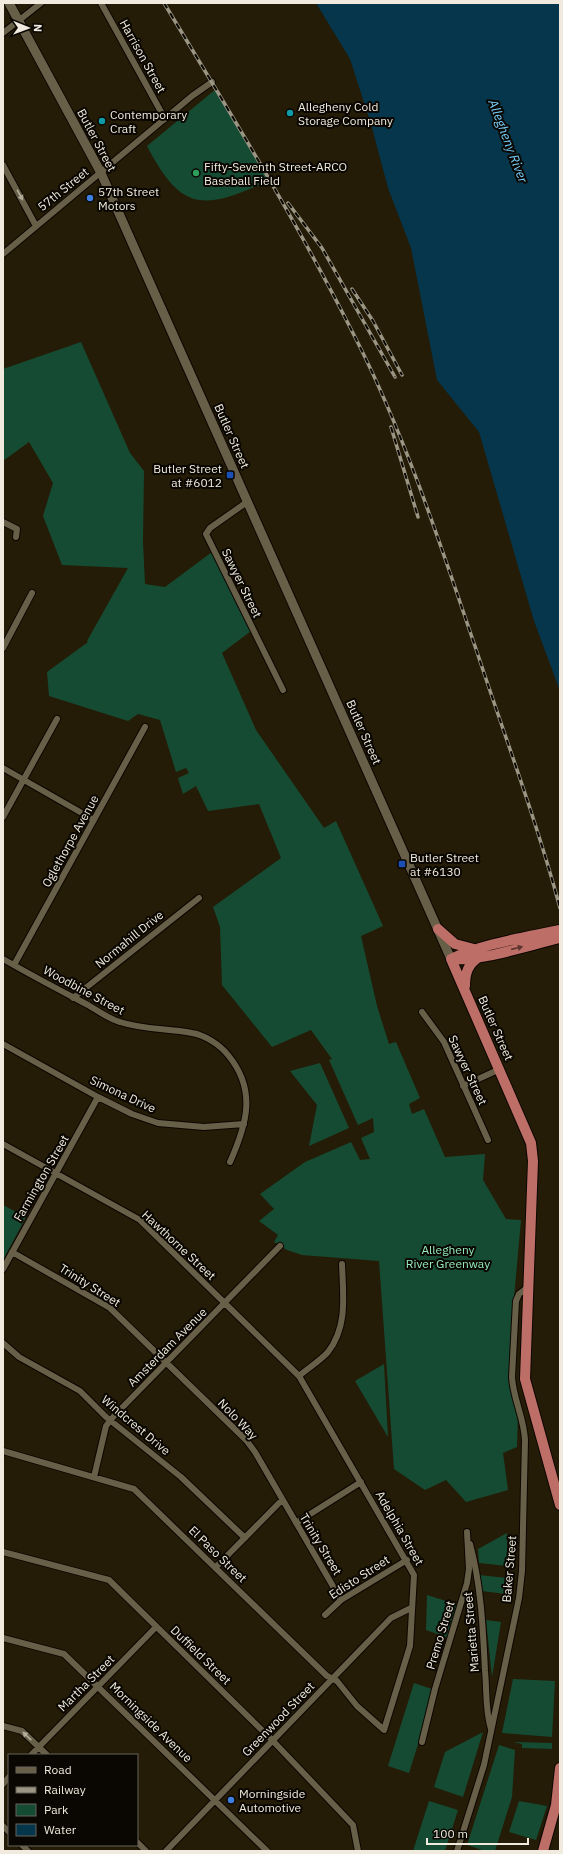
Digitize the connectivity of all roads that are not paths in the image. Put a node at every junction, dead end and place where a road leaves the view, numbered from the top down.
1 (9, 3) edge
2 (41, 3) edge
3 (101, 3) edge
4 (19, 21) junction
5 (3, 33) edge
6 (212, 82) dead end
7 (166, 120) junction
8 (3, 165) edge
9 (100, 173) junction
10 (36, 226) junction
11 (3, 254) edge
12 (247, 502) junction
13 (3, 522) edge
14 (16, 537) dead end
15 (32, 593) dead end
16 (3, 648) edge
17 (283, 690) dead end
18 (58, 719) dead end
19 (145, 727) dead end
20 (3, 768) edge
21 (23, 780) junction
22 (3, 817) edge
23 (94, 820) junction
24 (199, 898) dead end
25 (438, 929) junction
26 (560, 930) edge
27 (560, 938) edge
28 (478, 953) junction
29 (467, 956) junction
30 (3, 959) edge
31 (452, 959) junction
32 (14, 965) junction
33 (466, 990) junction
34 (73, 998) junction
35 (422, 1012) dead end
36 (3, 1044) edge
37 (500, 1069) junction
38 (464, 1086) junction
39 (98, 1097) junction
40 (244, 1124) junction
41 (488, 1140) dead end
42 (3, 1144) edge
43 (230, 1162) dead end
44 (55, 1173) junction
45 (280, 1246) dead end
46 (12, 1252) junction
47 (342, 1264) dead end
48 (3, 1269) edge
49 (528, 1287) junction
50 (225, 1304) junction
51 (3, 1343) edge
52 (167, 1362) junction
53 (299, 1376) junction
54 (111, 1420) junction
55 (3, 1451) edge
56 (94, 1477) junction
57 (361, 1482) junction
58 (282, 1500) junction
59 (560, 1505) edge
60 (296, 1523) junction
61 (467, 1532) joint
62 (245, 1538) junction
63 (3, 1552) edge
64 (407, 1560) junction
65 (216, 1567) junction
66 (341, 1600) junction
67 (411, 1608) junction
68 (325, 1615) dead end
69 (156, 1627) junction
70 (3, 1638) edge
71 (332, 1678) junction
72 (98, 1686) junction
73 (3, 1726) edge
74 (384, 1730) joint
75 (491, 1731) junction
76 (272, 1741) junction
77 (422, 1742) dead end
78 (39, 1747) junction
79 (32, 1754) edge
80 (46, 1754) edge
81 (560, 1768) edge
82 (215, 1800) junction
83 (138, 1843) edge
84 (146, 1851) edge
85 (166, 1851) edge
86 (267, 1851) edge
87 (358, 1851) edge
88 (457, 1851) edge
89 (543, 1851) edge

1 - 4 main road, Butler Street
2 - 4 street
3 - 7 street, Harrison Street
4 - 5 street
4 - 9 main road, Butler Street
6 - 7 street, 57th Street
7 - 9 street, 57th Street
8 -> 10 street
9 - 10 street, 57th Street
9 - 12 main road, Butler Street
10 - 11 street, 57th Street
12 - 17 street, Sawyer Street
12 - 25 main road, Butler Street
13 - 14 street
15 - 16 street
18 - 21 street
19 - 23 street, Oglethorpe Avenue
20 - 21 street
21 - 22 street
21 - 23 street
23 - 32 street, Oglethorpe Avenue
24 - 34 street, Normahill Drive
25 - 29 highway
25 - 31 main road, Butler Street
26 - 28 highway
28 -> 27 highway
28 - 29 highway
29 - 31 highway
29 - 33 highway
30 - 32 street, Woodbine Street
31 - 33 highway, Butler Street
32 - 34 street, Woodbine Street
33 - 37 highway, Butler Street
34 - 40 street, Woodbine Street
35 - 38 street, Sawyer Street
36 - 39 street, Simona Drive
37 - 38 street
37 - 49 highway, Butler Street
38 - 41 street, Sawyer Street
39 - 40 street, Simona Drive
39 - 44 street, Farmington Street
40 - 43 street, Woodbine Street
42 - 44 street, Hawthorne Street
44 - 46 street, Farmington Street
44 - 50 street, Hawthorne Street
45 - 50 street, Amsterdam Avenue
46 - 48 street, Farmington Street
46 - 52 street, Trinity Street
47 - 53 street
49 - 59 highway, Butler Street
49 - 75 street, Baker Street
50 - 52 street, Amsterdam Avenue
50 - 53 street, Hawthorne Street
51 - 54 street, Windcrest Drive
52 - 54 street, Amsterdam Avenue
52 - 58 street, Nolo Way
53 - 57 street, Adelphia Street
54 - 56 street, Amsterdam Avenue
54 - 62 street, Windcrest Drive
55 - 56 street, El Paso Street
56 - 65 street, El Paso Street
57 - 60 street
57 - 64 street, Adelphia Street
58 - 60 street, Trinity Street
58 - 62 street
60 - 66 street, Trinity Street
61 - 75 street, Marietta Street
61 - 77 street, Premo Street
62 - 65 street
63 - 69 street, Duffield Street
64 - 66 street, Edisto Street
64 - 67 street, Adelphia Street
65 - 71 street, El Paso Street
66 - 68 street, Edisto Street
67 - 71 street, Greenwood Street
67 - 74 street, Adelphia Street
69 - 72 street, Martha Street
69 - 76 street, Duffield Street
70 - 72 street, Morningside Avenue
71 - 74 street, El Paso Street
71 - 76 street, Greenwood Street
72 - 78 street, Martha Street
72 - 82 street, Morningside Avenue
78 -> 73 street
75 - 88 street, Baker Street
76 - 82 street, Greenwood Street
76 - 87 street, Duffield Street
78 - 79 street, Martha Street
78 - 80 street
81 - 89 highway
82 - 85 street, Greenwood Street
82 - 86 street, Morningside Avenue
83 - 84 street

